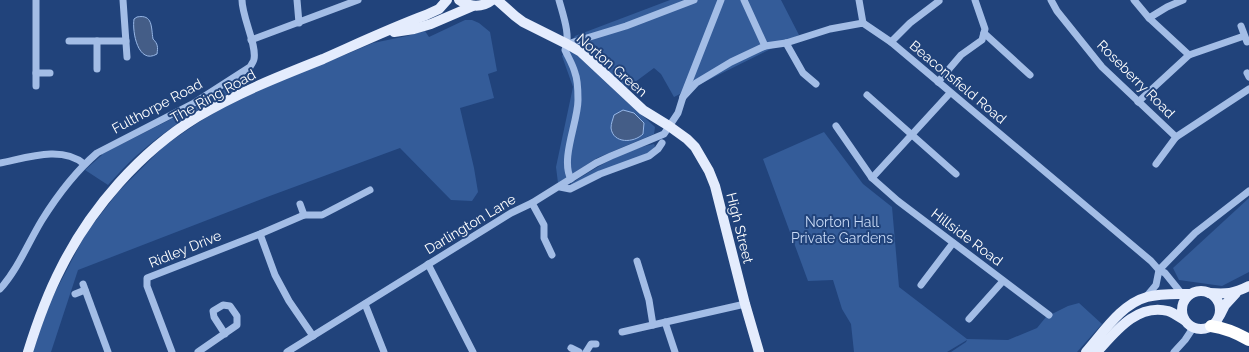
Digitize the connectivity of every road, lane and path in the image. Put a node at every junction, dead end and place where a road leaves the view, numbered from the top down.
1 (36, 0) edge
2 (123, 0) edge
3 (242, 0) edge
4 (297, 0) edge
5 (357, 0) edge
6 (447, 0) edge
7 (459, 0) edge
8 (492, 0) edge
9 (497, 0) edge
10 (560, 0) edge
11 (694, 0) edge
12 (721, 0) edge
13 (744, 0) edge
14 (859, 0) edge
15 (975, 0) edge
16 (1051, 0) edge
17 (1134, 0) edge
18 (1183, 0) edge
19 (939, 1) edge
20 (473, 6) junction
21 (1149, 18) junction
22 (299, 23) junction
23 (863, 23) junction
24 (1242, 26) dead end
25 (984, 33) junction
26 (380, 35) junction
27 (251, 40) junction
28 (69, 41) dead end
29 (97, 41) junction
30 (126, 41) junction
31 (891, 42) junction
32 (786, 43) junction
33 (567, 44) junction
34 (765, 46) junction
35 (1188, 54) junction
36 (128, 57) dead end
37 (97, 69) dead end
38 (36, 73) junction
39 (50, 73) dead end
40 (1030, 75) dead end
41 (938, 82) junction
42 (816, 84) dead end
43 (36, 86) dead end
44 (1249, 89) edge
45 (950, 93) junction
46 (867, 95) dead end
47 (683, 97) junction
48 (1138, 102) junction
49 (669, 126) junction
50 (836, 126) dead end
51 (912, 134) junction
52 (1176, 137) junction
53 (662, 143) junction
54 (0, 163) edge
55 (84, 164) junction
56 (1156, 164) dead end
57 (956, 174) dead end
58 (872, 178) junction
59 (571, 179) junction
60 (560, 187) junction
61 (370, 190) dead end
62 (1249, 191) edge
63 (532, 203) junction
64 (300, 204) dead end
65 (304, 214) junction
66 (260, 234) junction
67 (953, 243) junction
68 (552, 255) dead end
69 (637, 261) dead end
70 (428, 264) junction
71 (1159, 270) junction
72 (1003, 281) junction
73 (921, 285) dead end
74 (1249, 286) edge
75 (0, 289) edge
76 (1209, 292) junction
77 (1236, 293) junction
78 (75, 294) dead end
79 (1186, 294) junction
80 (1146, 297) junction
81 (364, 304) junction
82 (745, 304) junction
83 (1049, 315) dead end
84 (969, 319) dead end
85 (1184, 320) junction
86 (665, 322) junction
87 (1215, 322) junction
88 (653, 325) junction
89 (1193, 328) junction
90 (622, 332) dead end
91 (225, 334) dead end
92 (313, 336) junction
93 (1249, 340) edge
94 (596, 344) dead end
95 (571, 348) dead end
96 (28, 352) edge
97 (108, 352) edge
98 (172, 352) edge
99 (198, 352) edge
100 (287, 352) edge
101 (384, 352) edge
102 (473, 352) edge
103 (579, 352) edge
104 (586, 352) edge
105 (675, 352) edge
106 (759, 352) edge
107 (1086, 352) edge
108 (1097, 352) edge
109 (1174, 352) edge

1 - 38 street
2 - 30 street
3 - 27 street, Fulthorpe Road
4 - 22 street
5 - 22 street
6 - 26 main road, The Ring Road
7 - 20 main road
8 - 20 main road, The Ring Road
9 - 33 main road, Norton Green
10 - 33 street
11 - 33 street
12 - 47 street, Darlington Lane
13 - 34 street
14 - 23 street
15 - 25 street
16 - 48 street, Roseberry Road
17 - 21 street
18 - 21 street
19 - 31 street
20 - 26 main road, The Ring Road
21 - 35 street
22 - 27 street
23 - 31 street, Beaconsfield Road
23 - 32 street
24 - 35 street
25 - 40 street
25 - 41 street
26 - 96 main road, The Ring Road
27 - 55 street, Fulthorpe Road
28 - 29 street
29 - 30 street
29 - 37 street
30 - 36 street
31 - 41 street, Beaconsfield Road
32 - 34 street
32 - 42 street
33 - 49 main road, Norton Green
33 - 59 street
34 - 47 street
35 - 48 street
38 - 39 street
38 - 43 street
41 - 45 street, Beaconsfield Road
44 - 52 street
45 - 51 street
45 - 71 street, Beaconsfield Road
46 - 51 street
47 - 49 street, Darlington Lane
48 - 52 street, Roseberry Road
49 - 53 street, Darlington Lane
49 - 82 main road, High Street
50 - 58 street, Hillside Road
51 - 57 street
51 - 58 street
52 - 56 street
53 - 59 street, Darlington Lane
53 - 60 street
54 - 55 street
55 - 75 street, Fulthorpe Road
58 - 67 street, Hillside Road
59 - 60 street, Darlington Lane
60 - 63 street, Darlington Lane
61 - 65 street, Ridley Drive
62 - 71 street
63 - 68 street
63 - 70 street, Darlington Lane
64 - 65 street
65 - 66 street, Ridley Drive
66 - 92 street
66 - 98 street, Ridley Drive
67 - 72 street, Hillside Road
67 - 73 street
69 - 88 street
70 - 81 street, Darlington Lane
70 - 102 street
71 - 79 street, Beaconsfield Road
71 - 80 street
72 - 83 street, Hillside Road
72 - 84 street
74 - 77 main road
76 - 77 main road
76 - 79 main road
76 - 87 main road
77 - 87 main road
78 - 97 street
79 - 80 main road
79 - 85 main road
80 - 107 main road
81 - 92 street, Darlington Lane
81 - 101 street
82 - 86 street
82 - 106 main road, High Street
85 - 89 main road
85 - 108 main road
86 - 88 street
86 - 105 street
87 - 89 main road
87 - 93 highway
88 - 90 street
89 - 109 street
91 - 99 street
92 - 100 street, Darlington Lane
94 - 104 street
95 - 103 street

